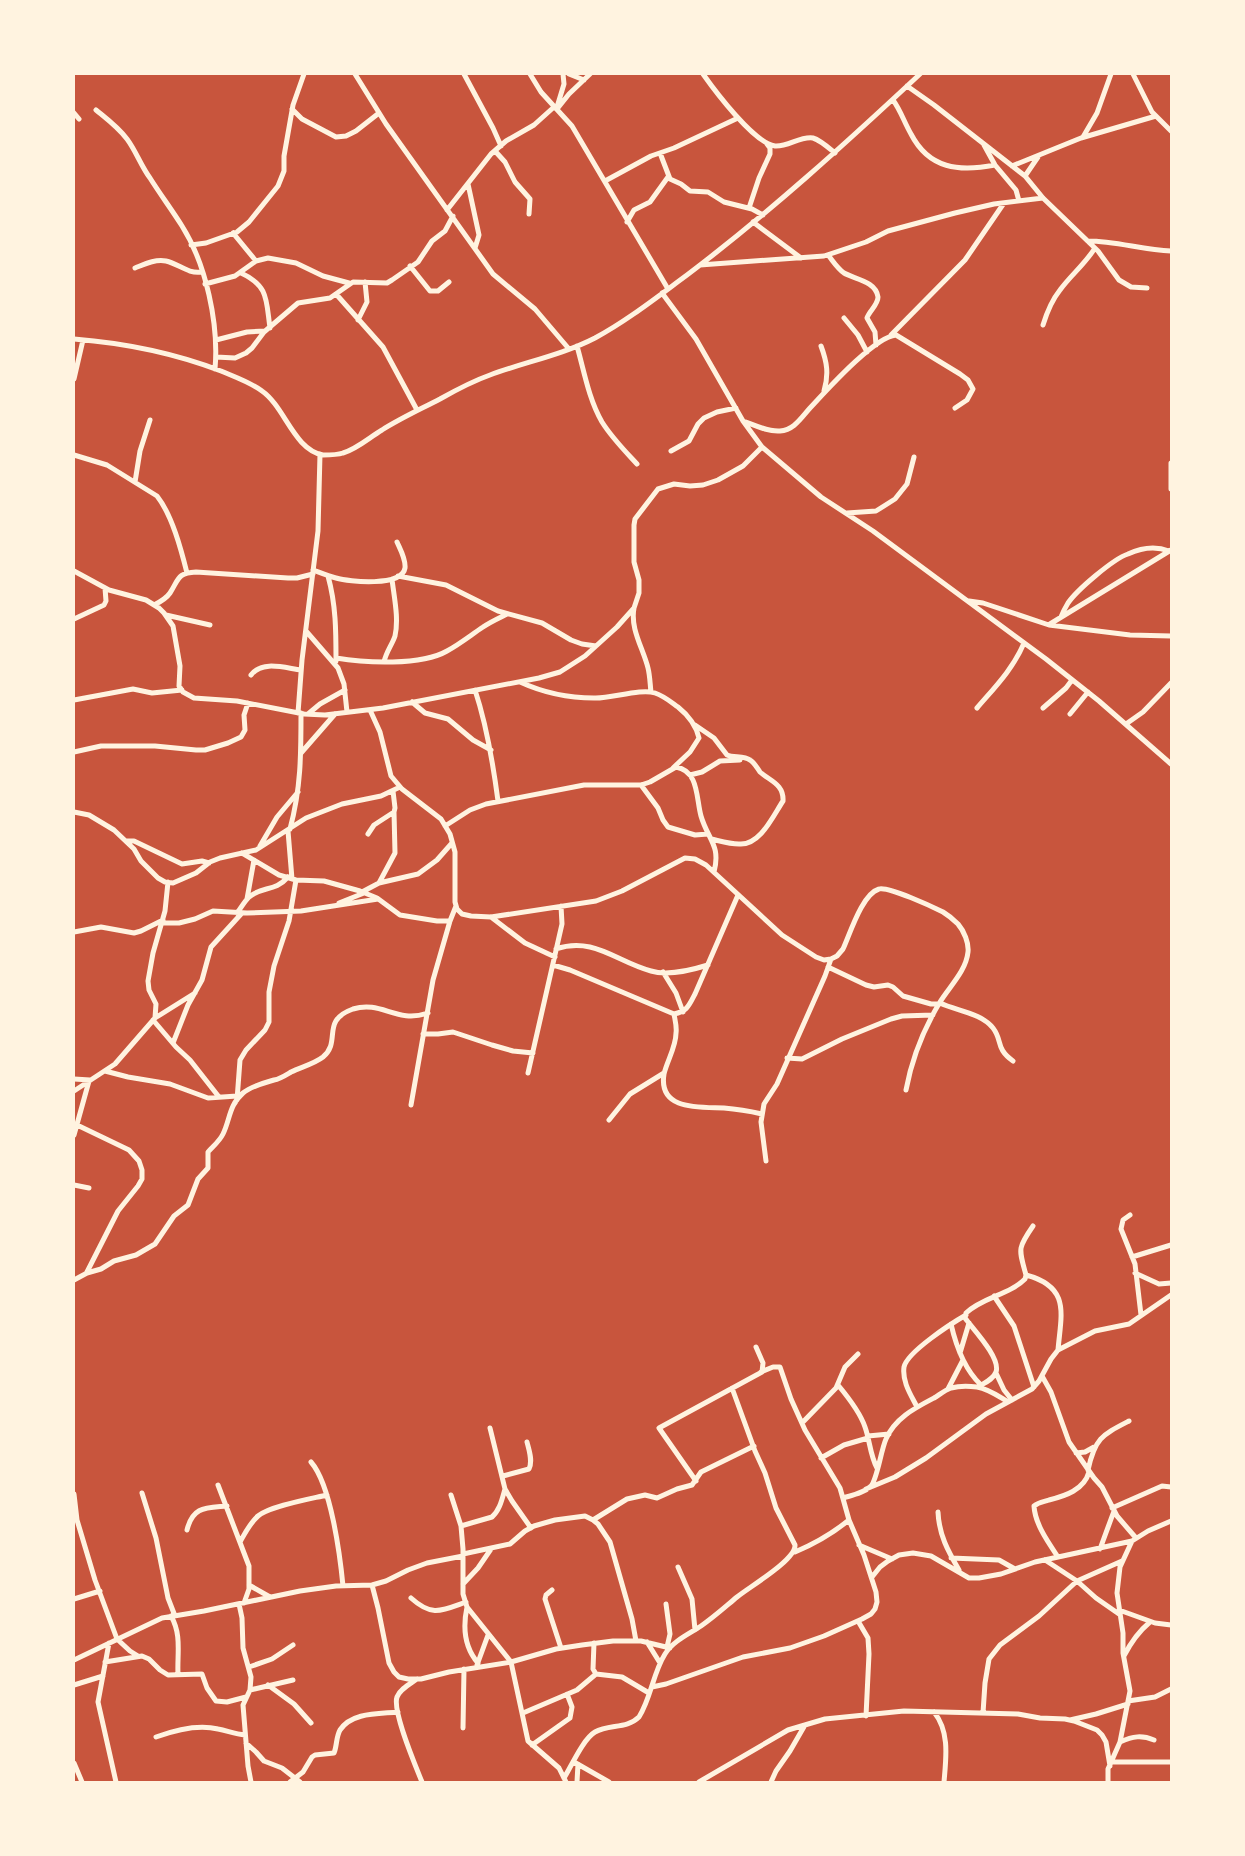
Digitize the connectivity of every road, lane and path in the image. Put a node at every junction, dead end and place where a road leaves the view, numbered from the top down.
1 (304, 74) edge
2 (355, 74) edge
3 (464, 74) edge
4 (530, 74) edge
5 (563, 74) edge
6 (569, 74) edge
7 (590, 74) edge
8 (703, 74) edge
9 (920, 74) edge
10 (1111, 74) edge
11 (1133, 74) edge
12 (584, 80) junction
13 (907, 86) junction
14 (892, 100) junction
15 (556, 108) junction
16 (292, 109) junction
17 (96, 110) dead end
18 (74, 113) edge
19 (379, 113) junction
20 (1156, 116) junction
21 (79, 118) dead end
22 (738, 118) junction
23 (1171, 131) edge
24 (1083, 138) junction
25 (766, 143) junction
26 (983, 144) junction
27 (501, 146) junction
28 (495, 152) junction
29 (660, 153) junction
30 (835, 153) junction
31 (1038, 156) junction
32 (995, 165) junction
33 (1012, 166) junction
34 (1025, 176) junction
35 (668, 177) junction
36 (605, 182) junction
37 (468, 184) junction
38 (1043, 198) junction
39 (1019, 201) junction
40 (1004, 203) junction
41 (750, 208) junction
42 (447, 210) junction
43 (529, 214) dead end
44 (763, 215) junction
45 (452, 216) junction
46 (627, 222) junction
47 (753, 222) junction
48 (233, 233) junction
49 (1088, 241) junction
50 (191, 245) junction
51 (475, 248) junction
52 (1095, 248) junction
53 (1171, 250) edge
54 (828, 255) junction
55 (802, 258) junction
56 (256, 261) junction
57 (700, 265) junction
58 (410, 266) junction
59 (135, 268) dead end
60 (201, 272) junction
61 (241, 273) junction
62 (365, 282) junction
63 (449, 282) dead end
64 (350, 283) junction
65 (205, 284) junction
66 (1147, 288) dead end
67 (668, 289) junction
68 (662, 293) junction
69 (336, 294) junction
70 (844, 318) dead end
71 (358, 320) junction
72 (1043, 325) dead end
73 (268, 329) junction
74 (891, 336) junction
75 (74, 339) edge
76 (84, 340) junction
77 (216, 340) junction
78 (876, 345) junction
79 (576, 346) junction
80 (821, 346) dead end
81 (569, 349) junction
82 (867, 352) junction
83 (216, 357) junction
84 (215, 369) junction
85 (74, 379) edge
86 (824, 394) junction
87 (736, 408) junction
88 (955, 408) dead end
89 (417, 410) junction
90 (150, 420) dead end
91 (743, 421) junction
92 (762, 447) junction
93 (671, 450) dead end
94 (320, 454) junction
95 (74, 455) edge
96 (914, 457) dead end
97 (1171, 463) edge
98 (637, 464) dead end
99 (135, 482) junction
100 (1171, 489) edge
101 (845, 513) junction
102 (397, 542) dead end
103 (1170, 551) edge
104 (74, 571) edge
105 (187, 572) junction
106 (313, 572) junction
107 (328, 576) junction
108 (398, 576) junction
109 (392, 579) junction
110 (105, 588) junction
111 (966, 600) junction
112 (154, 605) junction
113 (634, 608) junction
114 (165, 614) junction
115 (507, 614) junction
116 (1061, 618) junction
117 (74, 619) edge
118 (1049, 624) junction
119 (210, 625) dead end
120 (306, 631) junction
121 (1171, 636) edge
122 (1024, 644) junction
123 (596, 646) junction
124 (336, 658) junction
125 (384, 662) junction
126 (336, 665) junction
127 (301, 670) junction
128 (251, 675) dead end
129 (1072, 680) junction
130 (520, 681) junction
131 (1171, 683) edge
132 (182, 690) junction
133 (345, 690) junction
134 (475, 690) junction
135 (650, 692) junction
136 (1088, 692) junction
137 (74, 700) edge
138 (412, 702) junction
139 (248, 703) junction
140 (977, 708) dead end
141 (1043, 708) dead end
142 (370, 710) junction
143 (347, 712) junction
144 (300, 713) junction
145 (308, 714) junction
146 (336, 714) junction
147 (1070, 714) dead end
148 (1126, 724) junction
149 (695, 725) junction
150 (491, 750) junction
151 (74, 752) edge
152 (301, 753) junction
153 (744, 758) junction
154 (1171, 764) edge
155 (673, 768) junction
156 (690, 775) junction
157 (641, 785) junction
158 (400, 788) junction
159 (393, 791) junction
160 (298, 792) junction
161 (498, 801) junction
162 (74, 812) edge
163 (394, 812) junction
164 (445, 826) junction
165 (289, 830) junction
166 (368, 834) dead end
167 (709, 836) junction
168 (125, 841) junction
169 (452, 843) junction
170 (260, 847) junction
171 (242, 853) junction
172 (254, 860) junction
173 (209, 863) junction
174 (714, 872) junction
175 (292, 879) junction
176 (168, 882) junction
177 (379, 883) junction
178 (363, 892) junction
179 (738, 895) junction
180 (378, 899) junction
181 (247, 900) junction
182 (336, 905) junction
183 (456, 906) junction
184 (561, 906) junction
185 (290, 911) junction
186 (240, 913) junction
187 (491, 917) junction
188 (162, 921) junction
189 (450, 921) junction
190 (74, 932) edge
191 (556, 949) junction
192 (555, 957) junction
193 (831, 959) junction
194 (553, 965) junction
195 (708, 965) junction
196 (828, 967) junction
197 (662, 972) junction
198 (196, 992) junction
199 (939, 1004) junction
200 (683, 1012) junction
201 (428, 1013) junction
202 (674, 1014) junction
203 (933, 1015) junction
204 (154, 1019) junction
205 (423, 1034) junction
206 (173, 1043) junction
207 (533, 1053) junction
208 (787, 1058) junction
209 (1013, 1061) dead end
210 (105, 1071) junction
211 (528, 1073) dead end
212 (664, 1073) junction
213 (74, 1079) edge
214 (90, 1080) junction
215 (906, 1090) dead end
216 (74, 1091) edge
217 (219, 1097) junction
218 (237, 1098) junction
219 (410, 1105) dead end
220 (762, 1114) junction
221 (609, 1120) dead end
222 (77, 1125) junction
223 (74, 1135) edge
224 (766, 1161) dead end
225 (74, 1185) edge
226 (90, 1188) dead end
227 (1130, 1215) dead end
228 (1034, 1226) dead end
229 (1171, 1245) edge
230 (1132, 1258) junction
231 (87, 1272) junction
232 (1135, 1273) junction
233 (1026, 1275) junction
234 (74, 1280) edge
235 (1171, 1283) edge
236 (1171, 1295) edge
237 (994, 1296) junction
238 (966, 1315) junction
239 (1142, 1315) junction
240 (969, 1323) junction
241 (951, 1324) junction
242 (756, 1348) dead end
243 (1058, 1350) junction
244 (960, 1353) junction
245 (858, 1354) dead end
246 (963, 1360) junction
247 (761, 1372) junction
248 (996, 1373) junction
249 (1042, 1376) junction
250 (838, 1384) junction
251 (979, 1386) junction
252 (1034, 1387) junction
253 (732, 1388) junction
254 (948, 1390) junction
255 (1010, 1401) junction
256 (917, 1407) junction
257 (1129, 1421) dead end
258 (802, 1424) junction
259 (490, 1428) dead end
260 (889, 1434) junction
261 (868, 1437) junction
262 (527, 1442) dead end
263 (754, 1446) junction
264 (1095, 1447) junction
265 (1076, 1453) junction
266 (822, 1458) junction
267 (311, 1462) dead end
268 (877, 1469) junction
269 (1089, 1471) junction
270 (503, 1476) junction
271 (1086, 1479) junction
272 (1096, 1480) junction
273 (696, 1481) junction
274 (218, 1485) dead end
275 (1171, 1487) edge
276 (505, 1489) junction
277 (866, 1489) junction
278 (142, 1493) dead end
279 (74, 1494) edge
280 (451, 1495) dead end
281 (327, 1496) junction
282 (844, 1498) junction
283 (227, 1506) junction
284 (1113, 1510) junction
285 (938, 1512) dead end
286 (593, 1520) junction
287 (848, 1520) junction
288 (1171, 1522) edge
289 (461, 1526) junction
290 (531, 1528) junction
291 (187, 1530) dead end
292 (1134, 1540) junction
293 (240, 1542) junction
294 (859, 1545) junction
295 (492, 1549) junction
296 (1100, 1549) junction
297 (795, 1552) junction
298 (463, 1555) junction
299 (1058, 1557) junction
300 (952, 1558) junction
301 (892, 1559) junction
302 (1045, 1560) junction
303 (1122, 1561) junction
304 (678, 1567) dead end
305 (1015, 1569) junction
306 (960, 1573) junction
307 (872, 1577) junction
308 (1077, 1581) junction
309 (464, 1584) junction
310 (249, 1585) junction
311 (372, 1585) junction
312 (343, 1586) junction
313 (552, 1590) dead end
314 (100, 1591) junction
315 (270, 1597) junction
316 (411, 1598) dead end
317 (74, 1599) edge
318 (241, 1603) junction
319 (466, 1604) junction
320 (666, 1604) dead end
321 (1119, 1612) junction
322 (173, 1616) junction
323 (858, 1621) junction
324 (1150, 1622) junction
325 (1171, 1625) edge
326 (695, 1630) junction
327 (488, 1635) junction
328 (117, 1639) junction
329 (636, 1641) junction
330 (647, 1642) junction
331 (109, 1643) junction
332 (594, 1643) junction
333 (293, 1645) dead end
334 (668, 1647) junction
335 (561, 1648) junction
336 (138, 1656) junction
337 (1124, 1656) junction
338 (74, 1660) edge
339 (105, 1662) junction
340 (511, 1662) junction
341 (660, 1663) junction
342 (476, 1665) junction
343 (249, 1667) junction
344 (464, 1669) junction
345 (178, 1674) junction
346 (596, 1674) junction
347 (103, 1676) junction
348 (418, 1679) junction
349 (293, 1680) dead end
350 (74, 1685) edge
351 (268, 1685) junction
352 (1171, 1689) edge
353 (250, 1690) junction
354 (650, 1690) junction
355 (566, 1694) junction
356 (246, 1697) junction
357 (1128, 1703) junction
358 (398, 1712) junction
359 (934, 1712) junction
360 (523, 1713) junction
361 (983, 1713) junction
362 (866, 1716) junction
363 (1069, 1720) junction
364 (311, 1723) dead end
365 (805, 1725) junction
366 (463, 1728) dead end
367 (245, 1735) junction
368 (156, 1737) dead end
369 (1154, 1740) dead end
370 (1120, 1742) junction
371 (246, 1743) junction
372 (532, 1745) junction
373 (74, 1762) edge
374 (1171, 1762) edge
375 (576, 1763) junction
376 (1111, 1764) junction
377 (295, 1777) junction
378 (565, 1780) edge
379 (82, 1782) edge
380 (116, 1782) edge
381 (251, 1782) edge
382 (290, 1782) edge
383 (300, 1782) edge
384 (422, 1782) edge
385 (577, 1782) edge
386 (609, 1782) edge
387 (699, 1782) edge
388 (771, 1782) edge
389 (944, 1782) edge
390 (1108, 1782) edge

1 - 16 street
2 - 19 street
3 - 27 street
4 - 15 street
5 - 15 street
6 - 12 street
7 - 12 street
8 - 22 street
9 - 13 street
10 - 24 street
11 - 20 street
12 - 15 street
13 - 14 street
13 - 26 street
14 - 30 street
14 - 32 street
15 - 27 street
15 - 36 street
16 - 19 street
16 - 48 street
17 - 50 street
18 - 21 street
19 - 42 street
20 - 23 street
20 - 24 street
22 - 25 street
22 - 29 street
24 - 31 street
25 - 30 street
25 - 41 street
26 - 32 street
26 - 33 street
27 - 28 street
28 - 37 street
28 - 43 street
29 - 35 street
29 - 36 street
30 - 44 street
31 - 33 street
31 - 34 street
32 - 39 street
33 - 34 street
34 - 38 street
35 - 41 street
35 - 46 street
36 - 46 street
37 - 42 street
37 - 51 street
38 - 39 street
38 - 49 street
39 - 40 street
40 - 54 street
40 - 74 street
41 - 44 street
42 - 45 street
44 - 47 street
45 - 51 street
45 - 58 street
46 - 67 street
47 - 55 street
47 - 57 street
48 - 50 street
48 - 56 street
49 - 52 street
49 - 53 street
50 - 60 street
51 - 81 street
52 - 66 street
52 - 72 street
54 - 55 street
54 - 78 street
55 - 57 street
56 - 61 street
56 - 64 street
57 - 67 street
58 - 62 street
58 - 63 street
59 - 60 street
60 - 65 street
61 - 65 street
61 - 73 street
62 - 64 street
62 - 71 street
64 - 69 street
65 - 77 street
67 - 68 street
68 - 79 street
68 - 87 street
69 - 71 street
69 - 73 street
70 - 82 street
71 - 89 street
73 - 77 street
73 - 83 street
74 - 78 street
74 - 88 street
75 - 76 street
76 - 84 street
76 - 85 street
77 - 83 street
78 - 82 street
79 - 81 street
79 - 98 street
80 - 86 street
81 - 89 street
82 - 86 street
83 - 84 street
84 - 94 street
86 - 91 street
87 - 91 street
87 - 93 street
89 - 94 street
90 - 99 street
91 - 92 street
92 - 101 street
92 - 113 street
94 - 106 street
95 - 99 street
96 - 101 street
97 - 100 street
99 - 105 street
101 - 111 street
102 - 108 street
103 - 116 street
103 - 116 street
104 - 110 street
105 - 106 street
105 - 112 street
106 - 107 street
106 - 120 street
107 - 109 street
107 - 124 street
108 - 109 street
108 - 115 street
109 - 125 street
110 - 112 street
110 - 117 street
111 - 118 street
111 - 122 street
112 - 114 street
113 - 123 street
113 - 135 street
114 - 119 street
114 - 132 street
115 - 123 street
115 - 125 street
116 - 118 street
118 - 121 street
120 - 126 street
120 - 127 street
122 - 129 street
122 - 140 street
123 - 130 street
124 - 125 street
124 - 126 street
126 - 133 street
127 - 128 street
127 - 144 street
129 - 136 street
129 - 141 street
130 - 134 street
130 - 135 street
131 - 148 street
132 - 137 street
132 - 139 street
133 - 143 street
133 - 145 street
134 - 138 street
134 - 150 street
135 - 149 street
136 - 147 street
136 - 148 street
138 - 142 street
138 - 150 street
139 - 144 street
139 - 151 street
142 - 143 street
142 - 158 street
143 - 146 street
144 - 145 street
144 - 152 street
145 - 146 street
146 - 152 street
148 - 154 street
149 - 153 street
149 - 155 street
150 - 161 street
152 - 160 street
153 - 156 street
153 - 167 street
155 - 156 street
155 - 157 street
156 - 167 street
157 - 161 street
157 - 167 street
158 - 159 street
158 - 164 street
159 - 163 street
159 - 165 street
160 - 165 street
160 - 170 street
161 - 164 street
162 - 168 street
163 - 166 street
163 - 177 street
164 - 169 street
165 - 170 street
165 - 175 street
167 - 174 street
168 - 173 street
168 - 176 street
169 - 177 street
169 - 183 street
170 - 171 street
171 - 172 street
171 - 173 street
172 - 175 street
172 - 181 street
173 - 176 street
174 - 179 street
174 - 184 street
175 - 178 street
175 - 181 street
175 - 185 street
176 - 188 street
177 - 178 street
178 - 180 street
178 - 182 street
179 - 193 street
179 - 195 street
180 - 182 street
180 - 189 street
181 - 186 street
182 - 185 street
183 - 187 street
183 - 189 street
184 - 187 street
184 - 191 street
185 - 186 street
185 - 218 street
186 - 188 street
186 - 198 street
187 - 192 street
188 - 190 street
188 - 204 street
189 - 201 street
191 - 192 street
191 - 197 street
192 - 194 street
193 - 196 street
193 - 199 street
194 - 202 street
194 - 207 street
195 - 197 street
195 - 200 street
196 - 199 street
196 - 208 street
197 - 200 street
198 - 204 street
198 - 206 street
199 - 203 street
199 - 209 street
200 - 202 street
201 - 205 street
201 - 218 street
202 - 212 street
203 - 208 street
203 - 215 street
204 - 206 street
204 - 210 street
205 - 207 street
205 - 219 street
206 - 217 street
207 - 211 street
208 - 220 street
210 - 214 street
210 - 217 street
212 - 220 street
212 - 221 street
213 - 214 street
214 - 216 street
214 - 222 street
217 - 218 street
218 - 231 street
220 - 224 street
222 - 223 street
222 - 231 street
225 - 226 street
227 - 230 street
228 - 233 street
229 - 230 street
230 - 232 street
231 - 234 street
232 - 235 street
232 - 239 street
233 - 237 street
233 - 243 street
236 - 239 street
237 - 238 street
237 - 252 street
238 - 240 street
238 - 241 street
239 - 243 street
240 - 244 street
240 - 248 street
241 - 244 street
241 - 256 street
242 - 247 street
243 - 249 street
244 - 246 street
245 - 250 street
246 - 251 street
246 - 254 street
247 - 253 street
247 - 258 street
248 - 251 street
248 - 255 street
249 - 252 street
249 - 265 street
250 - 258 street
250 - 261 street
251 - 254 street
251 - 255 street
252 - 255 street
253 - 263 street
253 - 273 street
254 - 256 street
255 - 277 street
256 - 260 street
257 - 264 street
258 - 266 street
259 - 270 street
260 - 261 street
260 - 268 street
261 - 266 street
261 - 268 street
262 - 270 street
263 - 273 street
263 - 297 street
264 - 265 street
264 - 269 street
265 - 269 street
266 - 282 street
267 - 281 street
268 - 277 street
269 - 271 street
269 - 272 street
270 - 276 street
271 - 272 street
271 - 299 street
272 - 284 street
273 - 286 street
274 - 283 street
275 - 284 street
276 - 289 street
276 - 290 street
277 - 282 street
278 - 322 street
279 - 314 street
280 - 289 street
281 - 293 street
281 - 312 street
282 - 287 street
283 - 291 street
283 - 293 street
284 - 292 street
284 - 296 street
285 - 300 street
286 - 290 street
286 - 329 street
287 - 294 street
287 - 297 street
288 - 292 street
289 - 298 street
290 - 295 street
292 - 296 street
292 - 303 street
293 - 310 street
294 - 301 street
294 - 307 street
295 - 298 street
295 - 309 street
296 - 299 street
297 - 326 street
298 - 309 street
298 - 311 street
299 - 302 street
300 - 305 street
300 - 306 street
301 - 306 street
301 - 307 street
302 - 305 street
302 - 308 street
303 - 308 street
303 - 321 street
304 - 326 street
305 - 306 street
307 - 323 street
308 - 321 street
308 - 361 street
309 - 319 street
310 - 315 street
310 - 318 street
311 - 312 street
311 - 348 street
312 - 315 street
313 - 335 street
314 - 317 street
314 - 328 street
315 - 318 street
316 - 319 street
318 - 322 street
318 - 343 street
319 - 327 street
319 - 342 street
320 - 334 street
321 - 324 street
321 - 337 street
322 - 328 street
322 - 345 street
323 - 354 street
323 - 362 street
324 - 325 street
324 - 337 street
326 - 334 street
327 - 340 street
327 - 342 street
328 - 331 street
328 - 336 street
329 - 330 street
329 - 332 street
330 - 334 street
330 - 341 street
331 - 338 street
331 - 339 street
332 - 335 street
332 - 346 street
333 - 343 street
334 - 341 street
335 - 340 street
336 - 339 street
336 - 345 street
337 - 357 street
339 - 347 street
340 - 342 street
340 - 360 street
341 - 354 street
342 - 344 street
343 - 353 street
344 - 348 street
344 - 366 street
345 - 356 street
346 - 354 street
346 - 355 street
347 - 350 street
347 - 380 street
348 - 358 street
349 - 351 street
351 - 353 street
351 - 364 street
352 - 357 street
353 - 356 street
354 - 375 street
355 - 360 street
355 - 372 street
356 - 367 street
357 - 363 street
357 - 370 street
358 - 377 street
358 - 384 street
359 - 361 street
359 - 362 street
359 - 389 street
360 - 372 street
361 - 363 street
362 - 365 street
363 - 376 street
365 - 387 street
365 - 388 street
367 - 368 street
367 - 371 street
369 - 370 street
370 - 376 street
371 - 377 street
371 - 381 street
372 - 378 street
373 - 379 street
374 - 376 street
375 - 378 street
375 - 385 street
375 - 386 street
376 - 390 street
377 - 382 street
377 - 383 street

